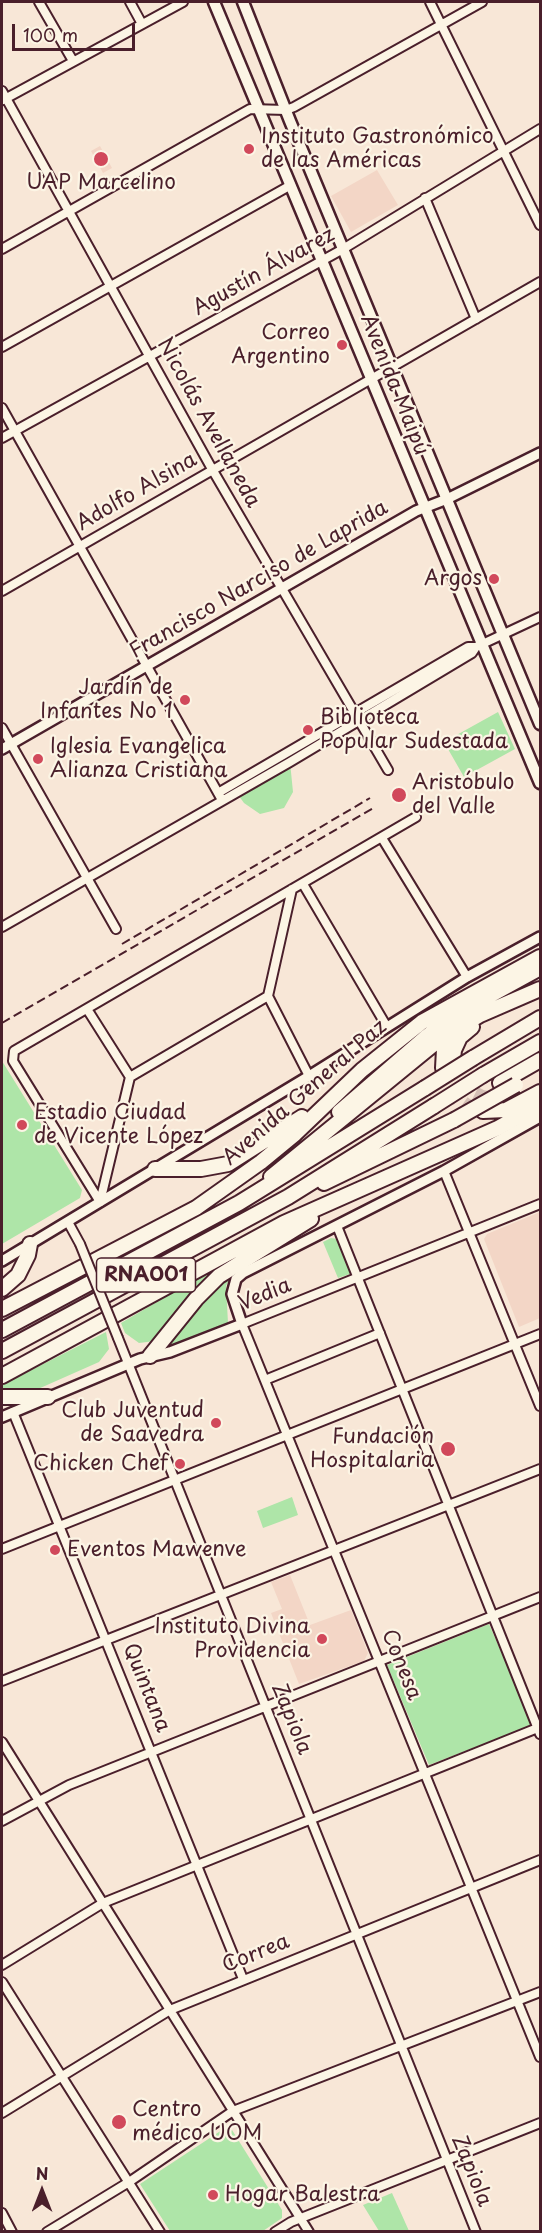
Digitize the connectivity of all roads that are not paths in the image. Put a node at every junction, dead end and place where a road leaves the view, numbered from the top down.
1 (39, 2) edge
2 (130, 2) edge
3 (183, 2) edge
4 (214, 2) edge
5 (243, 2) edge
6 (430, 2) edge
7 (482, 2) edge
8 (142, 24) junction
9 (441, 26) junction
10 (73, 61) junction
11 (3, 96) edge
12 (261, 110) junction
13 (286, 110) junction
14 (540, 129) edge
15 (502, 152) junction
16 (291, 185) junction
17 (425, 198) junction
18 (67, 211) junction
19 (540, 225) edge
20 (2, 249) edge
21 (343, 249) junction
22 (322, 260) junction
23 (540, 282) edge
24 (110, 287) junction
25 (476, 319) junction
26 (2, 347) edge
27 (150, 357) junction
28 (393, 368) junction
29 (370, 379) junction
30 (2, 408) edge
31 (15, 431) junction
32 (2, 438) edge
33 (540, 453) edge
34 (212, 469) junction
35 (447, 500) junction
36 (424, 508) junction
37 (80, 546) junction
38 (282, 588) junction
39 (2, 591) edge
40 (540, 617) edge
41 (504, 634) junction
42 (479, 645) junction
43 (147, 664) junction
44 (357, 716) junction
45 (540, 724) edge
46 (2, 728) edge
47 (6, 747) edge
48 (388, 770) dead end
49 (540, 783) edge
50 (220, 796) junction
51 (416, 817) dead end
52 (382, 838) junction
53 (87, 878) junction
54 (303, 884) junction
55 (292, 890) junction
56 (2, 927) edge
57 (116, 929) dead end
58 (540, 937) edge
59 (539, 962) edge
60 (467, 977) junction
61 (540, 989) edge
62 (267, 996) junction
63 (540, 999) edge
64 (87, 1009) junction
65 (540, 1018) edge
66 (387, 1027) junction
67 (458, 1027) junction
68 (540, 1042) edge
69 (540, 1060) edge
70 (540, 1070) edge
71 (309, 1076) junction
72 (130, 1077) junction
73 (540, 1081) edge
74 (345, 1085) junction
75 (540, 1092) edge
76 (499, 1101) tunnel mouth
77 (540, 1105) edge
78 (483, 1111) tunnel mouth
79 (451, 1118) junction
80 (540, 1118) edge
81 (320, 1135) junction
82 (155, 1169) junction
83 (444, 1171) junction
84 (374, 1182) junction
85 (288, 1197) junction
86 (100, 1203) junction
87 (239, 1203) junction
88 (540, 1204) edge
89 (68, 1222) junction
90 (337, 1226) junction
91 (470, 1232) junction
92 (30, 1244) junction
93 (2, 1261) edge
94 (358, 1278) junction
95 (2, 1289) edge
96 (2, 1309) edge
97 (242, 1324) junction
98 (2, 1330) edge
99 (380, 1333) junction
100 (540, 1334) edge
101 (516, 1343) junction
102 (2, 1351) edge
103 (150, 1356) junction
104 (128, 1364) junction
105 (2, 1376) edge
106 (266, 1380) junction
107 (402, 1389) junction
108 (2, 1397) edge
109 (48, 1397) junction
110 (540, 1405) edge
111 (14, 1412) junction
112 (2, 1417) edge
113 (288, 1436) junction
114 (540, 1469) edge
115 (175, 1481) junction
116 (448, 1505) junction
117 (60, 1526) junction
118 (2, 1549) edge
119 (335, 1549) junction
120 (221, 1594) junction
121 (540, 1597) edge
122 (493, 1617) junction
123 (106, 1639) junction
124 (380, 1662) junction
125 (2, 1681) edge
126 (266, 1708) junction
127 (540, 1730) edge
128 (2, 1742) edge
129 (152, 1752) junction
130 (425, 1774) junction
131 (39, 1800) junction
132 (312, 1819) junction
133 (2, 1821) edge
134 (540, 1860) edge
135 (197, 1865) junction
136 (471, 1888) junction
137 (103, 1903) junction
138 (358, 1933) junction
139 (2, 1965) edge
140 (243, 1979) junction
141 (2, 1982) edge
142 (540, 1992) edge
143 (518, 2001) junction
144 (170, 2010) junction
145 (403, 2045) junction
146 (540, 2057) edge
147 (61, 2075) junction
148 (233, 2110) junction
149 (2, 2113) edge
150 (540, 2123) edge
151 (448, 2161) junction
152 (129, 2182) junction
153 (2, 2213) edge
154 (300, 2218) junction
155 (12, 2232) edge
156 (47, 2232) edge
157 (160, 2232) edge
158 (275, 2232) edge
159 (309, 2232) edge
160 (476, 2232) edge

1 - 10 street
2 - 8 street
3 - 8 street
4 - 12 main road, Avenida Maipú
5 - 13 main road, Avenida Maipú
6 - 9 street
7 - 9 street
8 - 10 street
9 - 13 street
9 - 15 street
10 - 11 street
11 - 18 street, Nicolás Avellaneda
12 - 13 street
12 - 16 main road, Avenida Maipú
12 - 18 street
13 - 21 main road, Avenida Maipú
14 - 15 street, Agustín Álvarez
15 - 17 street, Agustín Álvarez
15 - 19 street
16 - 22 main road, Avenida Maipú
16 - 24 street
17 - 21 street, Agustín Álvarez
17 - 25 street
18 - 20 street
18 - 24 street, Nicolás Avellaneda
21 - 22 street, Agustín Álvarez
21 - 28 main road, Avenida Maipú
22 - 27 street, Agustín Álvarez
22 - 29 main road, Avenida Maipú
23 - 25 street, Adolfo Alsina
24 - 26 street
24 - 27 street, Nicolás Avellaneda
25 - 28 street, Adolfo Alsina
27 - 31 street, Agustín Álvarez
27 - 34 street, Nicolás Avellaneda
28 - 29 street, Adolfo Alsina
28 - 35 main road, Avenida Maipú
29 - 34 street, Adolfo Alsina
29 - 36 main road, Avenida Maipú
30 - 31 street
31 - 32 street, Agustín Álvarez
31 - 37 street
33 - 35 street, Francisco Narciso de Laprida
34 - 37 street, Adolfo Alsina
34 - 38 street, Nicolás Avellaneda
35 - 36 street, Francisco Narciso de Laprida
35 - 41 main road, Avenida Maipú
36 - 38 street, Francisco Narciso de Laprida
36 - 42 main road, Avenida Maipú
37 - 39 street, Adolfo Alsina
37 - 43 street
38 - 43 street, Francisco Narciso de Laprida
38 - 44 street, Nicolás Avellaneda
40 - 41 street
41 - 42 street
41 - 45 main road, Avenida Maipú
42 - 44 street
42 - 49 main road, Avenida Maipú
43 - 47 street, Francisco Narciso de Laprida
43 - 50 street
44 - 48 street, Nicolás Avellaneda
44 - 50 street
46 - 47 street
47 - 53 street
50 - 53 street
51 - 52 street
52 - 54 street
52 - 60 street
53 - 56 street
53 - 57 street
54 - 55 street
54 - 66 street
55 - 62 street
55 - 64 street
58 - 60 street
59 - 74 highway, Avenida General Paz
59 - 81 highway
60 - 66 street
61 - 67 highway
62 - 71 street
62 - 72 street
63 - 67 highway
64 - 72 street
64 - 86 street
65 - 87 highway, Avenida General Paz / RNA001, bridge
66 - 71 street
67 - 81 highway
68 - 85 highway, RNA001, bridge
69 - 79 highway
70 - 79 highway, bridge
71 - 82 street
72 - 86 street
73 - 76 highway
74 - 82 highway
74 - 96 highway, Avenida General Paz
75 - 78 highway
77 - 84 highway
79 - 85 highway
80 - 83 street
81 - 87 highway
82 - 86 street
83 - 90 street
83 - 91 street
84 - 103 highway
84 - 105 highway
85 - 102 highway, RNA001
86 - 89 street
87 - 98 highway, Avenida General Paz / RNA001
88 - 91 street, Vedia
89 - 92 street
89 - 104 street, Zapiola, bridge
90 - 94 street
90 - 97 street, Conesa
91 - 94 street, Vedia
91 - 101 street
92 - 93 street
92 - 95 highway
94 - 97 street, Vedia
94 - 99 street
97 - 103 street, Vedia
97 - 106 street, Conesa
99 - 106 street
99 - 107 street
100 - 101 street
101 - 107 street
101 - 110 street
103 - 104 street, Vedia
104 - 109 street, Vedia
104 - 115 street, Zapiola
106 - 113 street, Conesa
107 - 113 street
107 - 116 street
108 - 109 highway
109 - 111 street, Vedia
111 - 112 street, Vedia
111 - 117 street, Quintana
113 - 115 street
113 - 119 street, Conesa
114 - 116 street
115 - 117 street
115 - 120 street, Zapiola
116 - 119 street
116 - 122 street
117 - 118 street
117 - 123 street, Quintana
119 - 120 street
119 - 124 street, Conesa
120 - 123 street
120 - 126 street, Zapiola
121 - 122 street
122 - 124 street
122 - 127 street
123 - 125 street
123 - 129 street, Quintana
124 - 126 street
124 - 130 street, Conesa
126 - 129 street
126 - 132 street, Zapiola
127 - 130 street
128 - 131 street
129 - 131 street
129 - 135 street, Quintana
130 - 132 street
130 - 136 street, Conesa
131 - 133 street
131 - 137 street
132 - 135 street
132 - 138 street, Zapiola
134 - 136 street, Correa
135 - 137 street
135 - 140 street, Quintana
136 - 138 street, Correa
136 - 143 street, Conesa
137 - 139 street
137 - 144 street
138 - 140 street, Correa
138 - 145 street, Zapiola
140 - 144 street, Correa
141 - 147 street
142 - 143 street
143 - 145 street
143 - 146 street, Conesa
144 - 147 street, Correa
144 - 148 street
145 - 148 street
145 - 151 street, Zapiola
147 - 149 street, Correa
147 - 152 street
148 - 152 street
148 - 154 street
150 - 151 street
151 - 154 street
151 - 160 street, Zapiola
152 - 156 street
152 - 157 street
153 - 155 street
154 - 158 street
154 - 159 street

